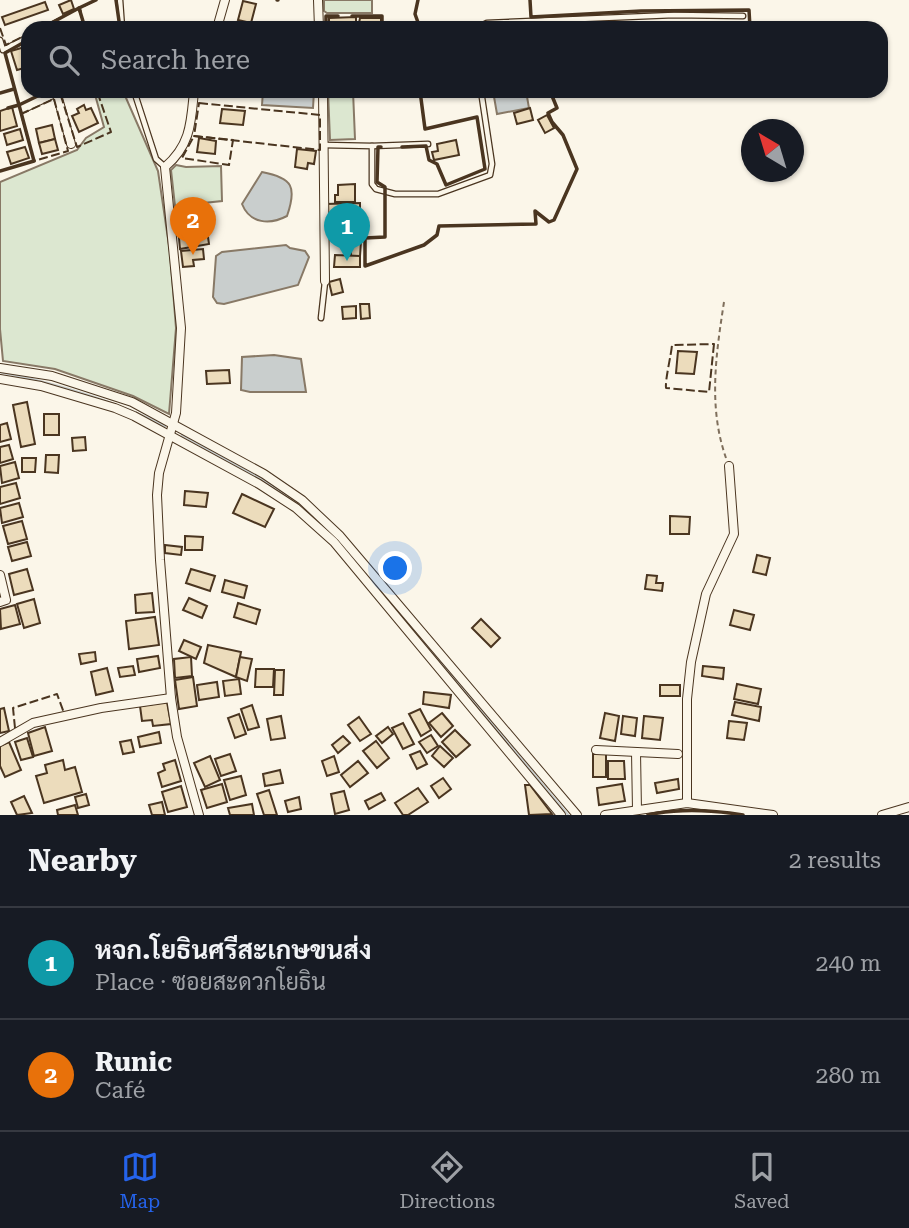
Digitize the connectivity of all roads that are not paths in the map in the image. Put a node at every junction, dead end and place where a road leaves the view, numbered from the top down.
1 (120, 0) edge
2 (225, 0) edge
3 (318, 0) edge
4 (743, 16) dead end
5 (122, 21) edge
6 (219, 21) edge
7 (319, 21) edge
8 (544, 21) edge
9 (0, 40) edge
10 (21, 41) edge
11 (43, 98) edge
12 (59, 98) edge
13 (136, 98) edge
14 (193, 98) edge
15 (323, 98) edge
16 (482, 98) edge
17 (23, 108) dead end
18 (71, 144) dead end
19 (428, 144) dead end
20 (324, 145) junction
21 (372, 146) junction
22 (165, 167) junction
23 (325, 281) joint
24 (321, 318) dead end
25 (0, 368) edge
26 (0, 379) edge
27 (173, 423) junction
28 (170, 434) junction
29 (729, 466) road end
30 (0, 575) edge
31 (0, 602) edge
32 (171, 698) junction
33 (0, 741) edge
34 (596, 750) dead end
35 (636, 752) junction
36 (678, 754) dead end
37 (687, 803) junction
38 (909, 807) edge
39 (637, 810) junction
40 (199, 815) edge
41 (561, 815) edge
42 (577, 815) edge
43 (605, 815) edge
44 (773, 815) edge
45 (882, 815) edge

1 - 5 lane
2 - 6 street
3 - 7 street
4 - 8 lane
9 - 10 lane
11 - 17 street
12 - 18 street
13 - 22 lane
14 - 22 street
15 - 20 street
16 - 21 lane
19 - 21 lane
20 - 21 lane
20 - 23 street
22 - 27 street
23 - 24 lane
25 - 27 street
26 - 28 street
27 - 28 street
27 - 42 street
28 - 32 street
28 - 41 street
29 - 37 street
30 - 31 street
32 - 33 street
32 - 40 street
34 - 35 street
35 - 36 street
35 - 39 street
37 - 39 street
37 - 44 street
38 - 45 street
39 - 43 street

